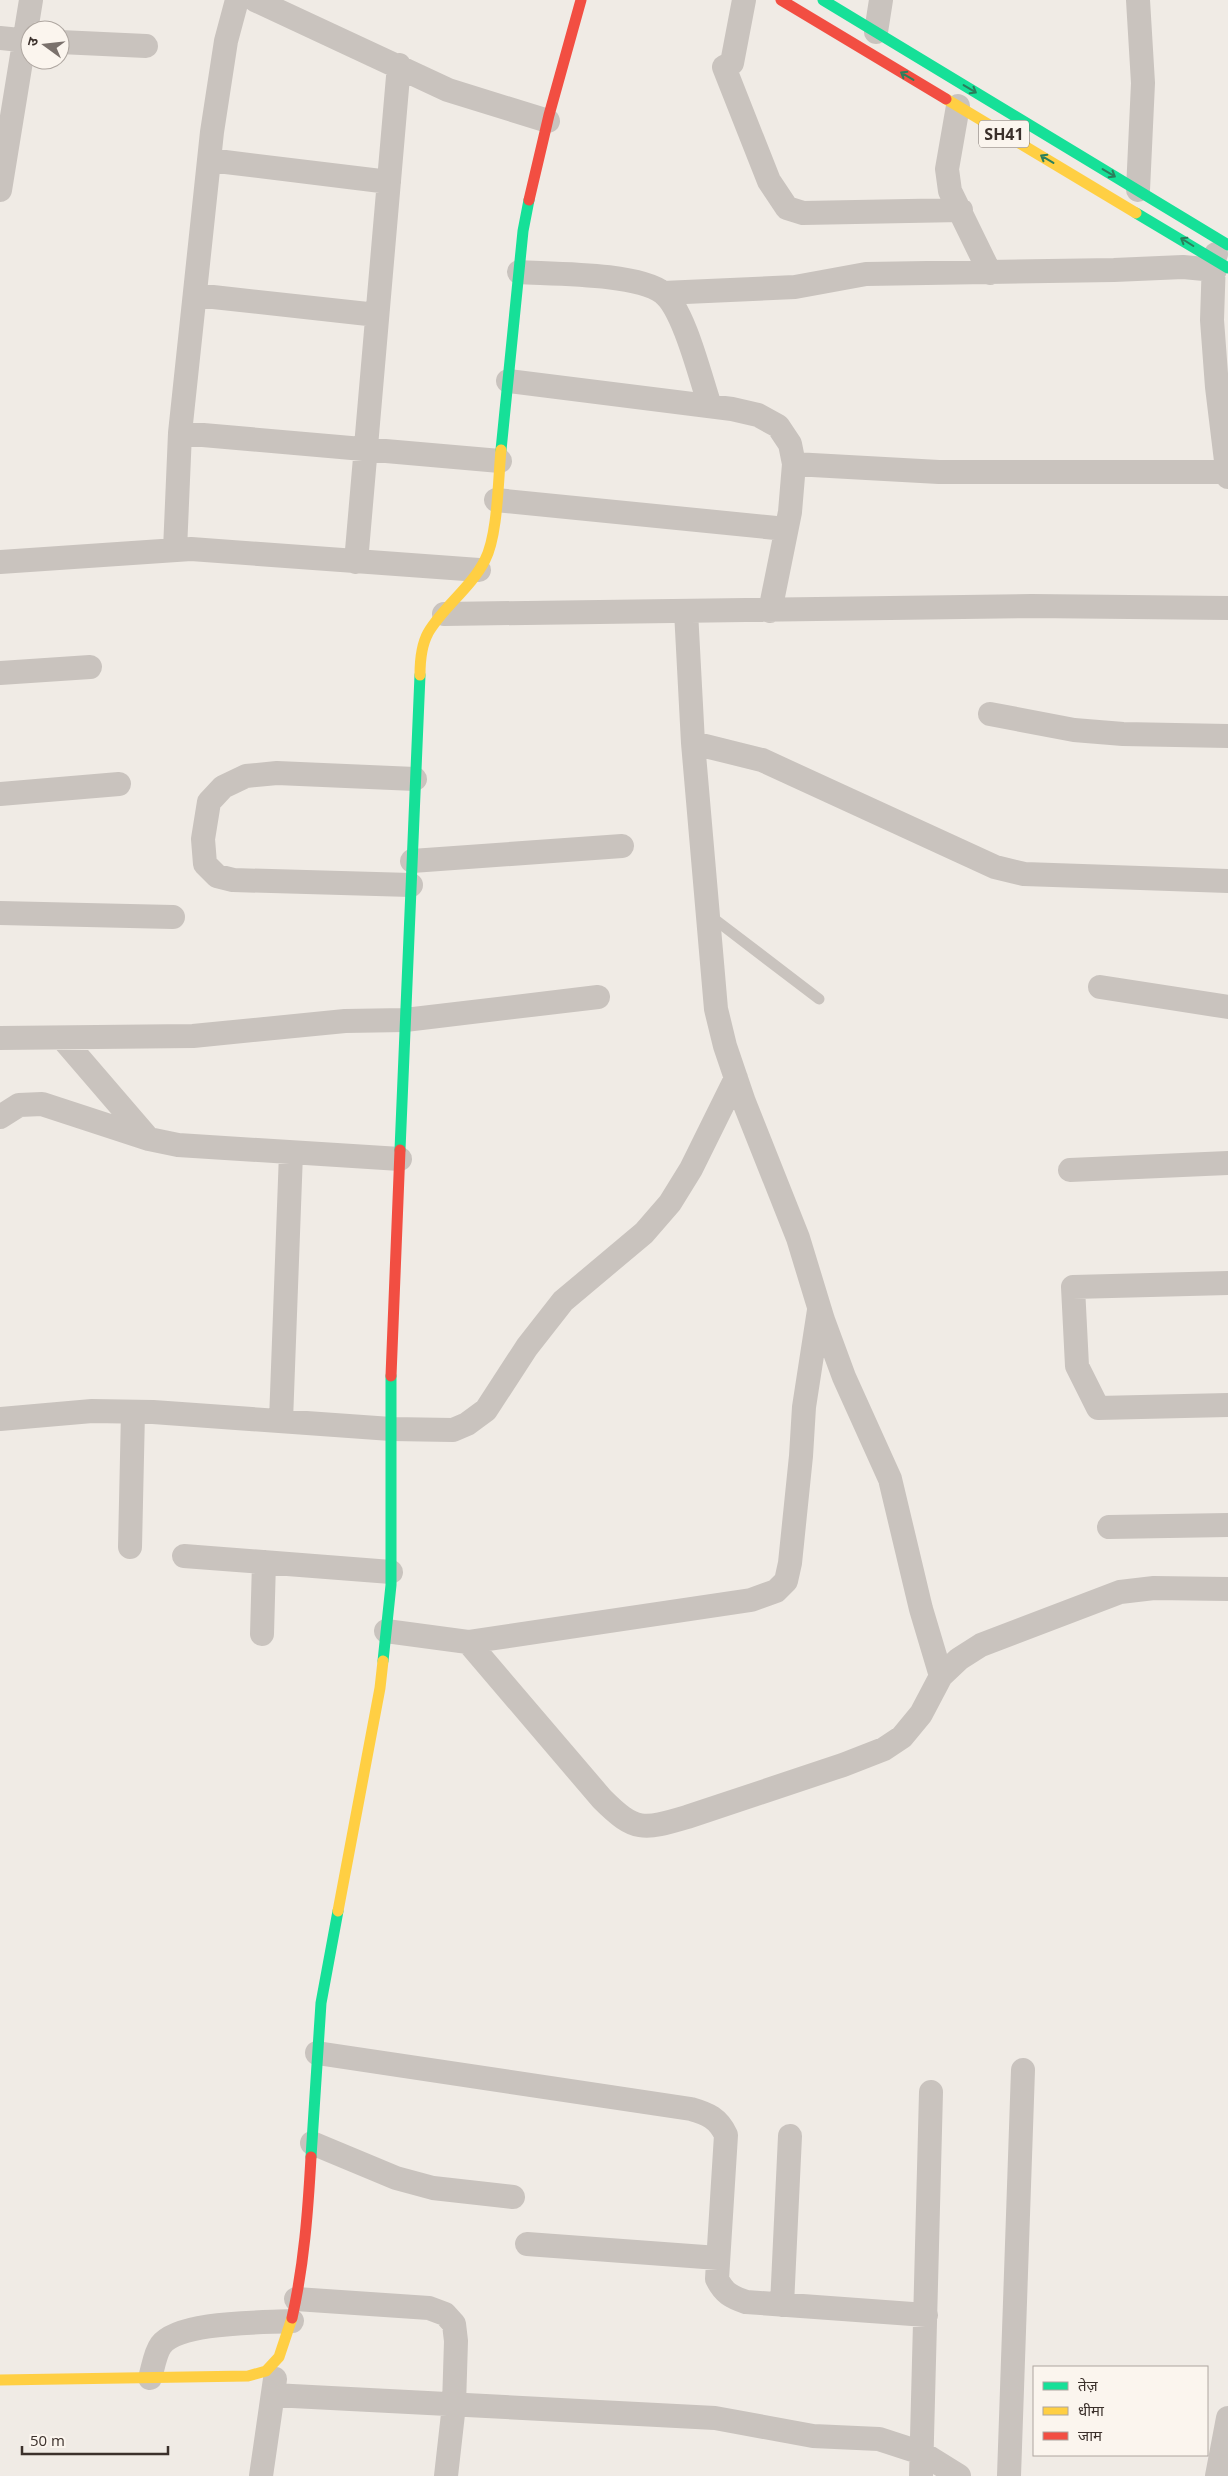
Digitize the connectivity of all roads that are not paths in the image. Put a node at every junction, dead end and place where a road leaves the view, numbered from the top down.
1 (31, 0) edge
2 (237, 0) edge
3 (255, 0) edge
4 (580, 0) edge
5 (744, 0) edge
6 (781, 0) edge
7 (823, 0) edge
8 (881, 0) edge
9 (1138, 0) edge
10 (30, 20) edge
11 (876, 32) junction
12 (0, 38) edge
13 (20, 40) edge
14 (70, 42) edge
15 (146, 46) dead end
16 (399, 66) junction
17 (21, 70) edge
18 (958, 106) junction
19 (548, 122) junction
20 (4, 137) edge
21 (209, 160) junction
22 (389, 182) junction
23 (0, 190) edge
24 (1138, 190) junction
25 (961, 210) junction
26 (1221, 257) edge
27 (519, 272) junction
28 (990, 273) junction
29 (663, 293) junction
30 (195, 296) junction
31 (377, 314) junction
32 (508, 381) junction
33 (710, 406) junction
34 (180, 433) junction
35 (366, 449) junction
36 (500, 462) junction
37 (794, 464) junction
38 (1227, 473) edge
39 (496, 500) junction
40 (786, 529) junction
41 (175, 550) junction
42 (0, 562) edge
43 (356, 562) junction
44 (479, 570) junction
45 (1228, 608) edge
46 (686, 611) junction
47 (770, 611) junction
48 (444, 614) junction
49 (90, 667) dead end
50 (0, 673) edge
51 (990, 714) dead end
52 (1228, 736) edge
53 (693, 743) junction
54 (415, 779) junction
55 (119, 784) dead end
56 (0, 794) edge
57 (622, 846) dead end
58 (412, 861) junction
59 (1228, 882) edge
60 (411, 885) junction
61 (0, 914) edge
62 (708, 914) junction
63 (173, 917) dead end
64 (1100, 987) dead end
65 (598, 997) dead end
66 (819, 998) dead end
67 (1228, 1008) edge
68 (405, 1020) junction
69 (0, 1038) edge
70 (62, 1038) junction
71 (736, 1078) junction
72 (0, 1117) edge
73 (149, 1139) junction
74 (291, 1153) junction
75 (400, 1159) junction
76 (1228, 1163) edge
77 (1070, 1170) dead end
78 (1228, 1283) edge
79 (819, 1308) junction
80 (1228, 1405) edge
81 (133, 1412) junction
82 (0, 1419) edge
83 (281, 1421) junction
84 (391, 1429) junction
85 (1228, 1525) edge
86 (1109, 1527) dead end
87 (130, 1547) dead end
88 (184, 1556) dead end
89 (264, 1562) junction
90 (391, 1572) junction
91 (1228, 1589) edge
92 (386, 1631) junction
93 (262, 1634) dead end
94 (468, 1642) junction
95 (941, 1676) junction
96 (317, 2054) junction
97 (1023, 2070) dead end
98 (931, 2092) dead end
99 (790, 2136) dead end
100 (312, 2143) junction
101 (513, 2197) dead end
102 (527, 2244) dead end
103 (718, 2258) junction
104 (782, 2305) junction
105 (294, 2310) junction
106 (926, 2315) junction
107 (279, 2357) junction
108 (150, 2378) junction
109 (0, 2380) edge
110 (273, 2395) junction
111 (454, 2405) junction
112 (1228, 2418) edge
113 (922, 2465) edge
114 (261, 2476) edge
115 (446, 2476) edge
116 (959, 2476) edge
117 (1009, 2476) edge
118 (1217, 2476) edge

1 - 10 street
2 - 21 street
3 - 16 street
4 - 19 street
5 - 25 street
18 -> 6 street, SH41
7 - 11 street, SH41
8 - 11 street
9 - 24 street
11 -> 24 street, SH41
12 - 13 street
14 - 15 street
16 - 19 street
16 - 22 street
17 - 20 street
18 - 25 street
26 -> 18 street, SH41
19 - 27 street
20 - 23 street
21 - 22 street
21 - 30 street
22 - 31 street
24 - 26 street, SH41
25 - 28 street
26 - 28 street
26 - 38 street
27 - 29 street
27 - 32 street
28 - 29 street
29 - 33 street
30 - 31 street
30 - 34 street
31 - 35 street
32 - 33 street
32 - 36 street
33 - 37 street
34 - 35 street
34 - 41 street
35 - 36 street
35 - 43 street
36 - 39 street
37 - 38 street
37 - 40 street
39 - 40 street
39 - 44 street
40 - 47 street
41 - 42 street
41 - 43 street
43 - 44 street
44 - 48 street
45 - 47 street
46 - 47 street
46 - 48 street
46 - 53 street
48 - 54 street
49 - 50 street
51 - 52 street
53 - 59 street
53 - 62 street
54 - 58 street
54 - 60 street
55 - 56 street
57 - 58 street
58 - 60 street
60 - 68 street
61 - 63 street
62 - 66 lane
62 - 71 street
64 - 67 street
65 - 68 street
68 - 70 street
68 - 75 street
69 - 70 street
70 - 73 street
71 - 79 street
71 - 84 street
72 - 73 street
73 - 74 street
74 - 75 street
74 - 83 street
75 - 84 street
76 - 77 street
78 - 80 street
79 - 94 street
79 - 95 street
81 - 82 street
81 - 83 street
81 - 87 street
83 - 84 street
84 - 90 street
85 - 86 street
88 - 89 street
89 - 90 street
89 - 93 street
90 - 92 street
91 - 95 street
92 - 94 street
92 - 96 street
94 - 95 street
96 - 100 street
96 - 103 street
97 - 117 street
98 - 106 street
99 - 104 street
100 - 101 street
100 - 105 street
102 - 103 street
103 - 104 street
104 - 106 street
105 - 107 street
105 - 108 street
105 - 111 street
106 - 113 street
107 - 108 street
107 - 110 street
108 - 109 street
110 - 111 street
110 - 114 street
111 - 113 street
111 - 115 street
112 - 118 street
113 - 116 street

